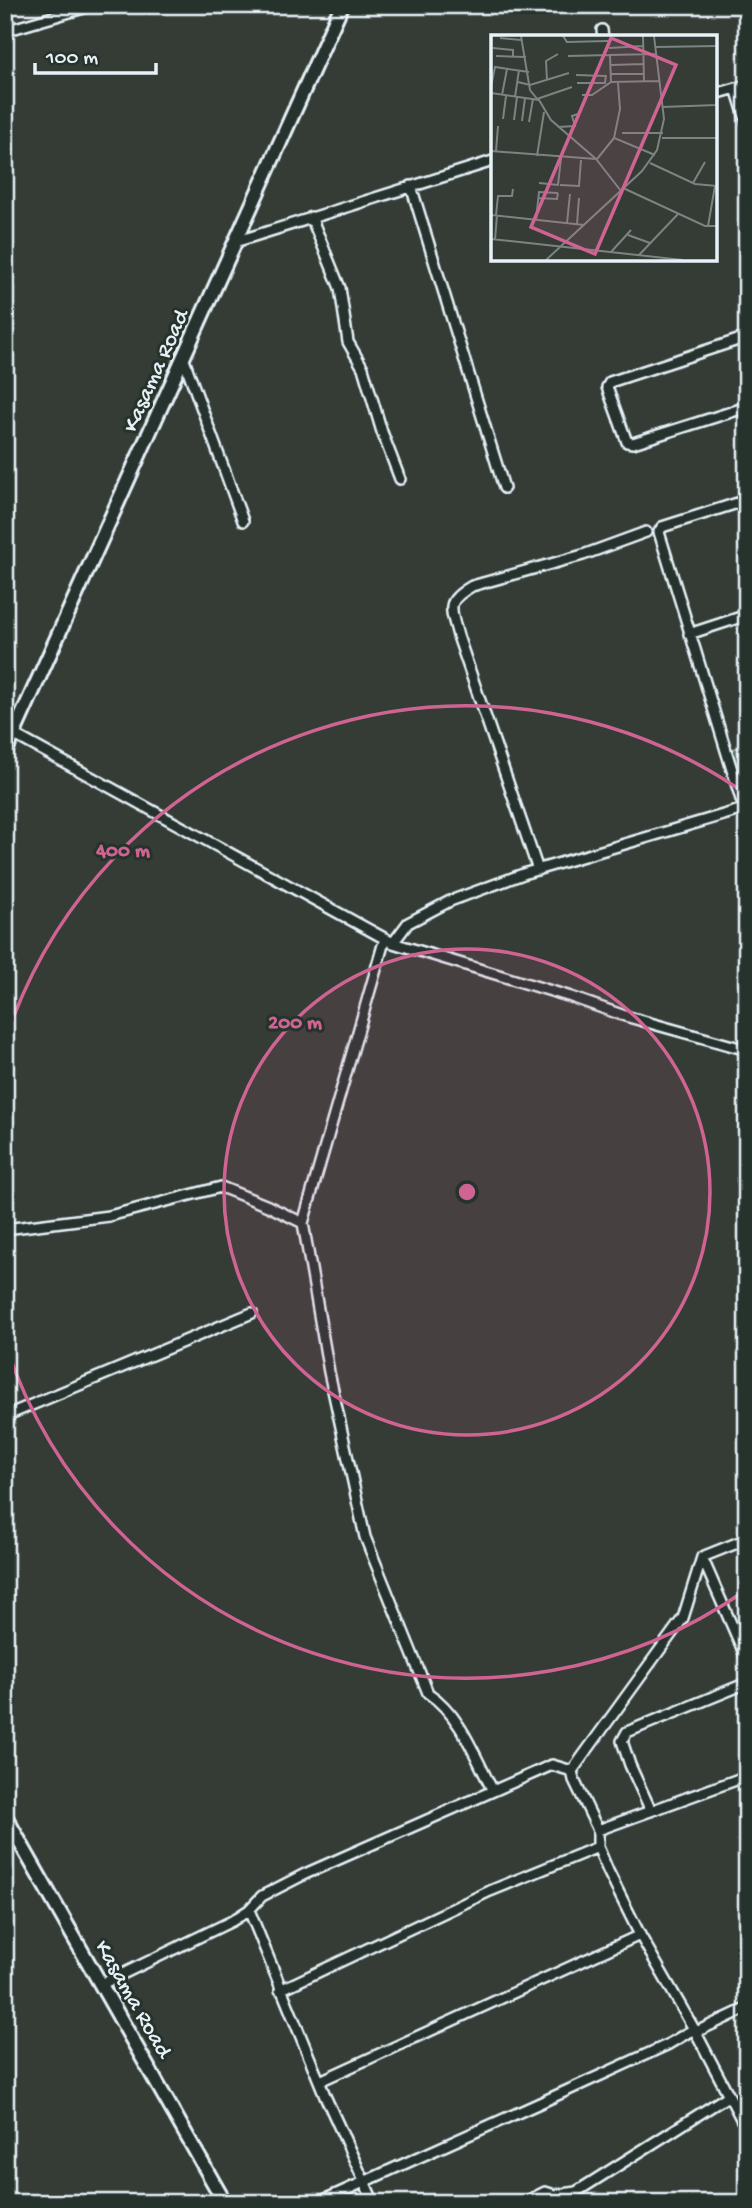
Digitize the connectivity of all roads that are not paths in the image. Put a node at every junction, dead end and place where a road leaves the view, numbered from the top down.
1 (94, 5) edge
2 (342, 5) edge
3 (5, 31) edge
4 (742, 87) edge
5 (717, 93) edge
6 (747, 101) edge
7 (747, 123) edge
8 (491, 163) edge
9 (411, 186) junction
10 (311, 217) junction
11 (235, 242) junction
12 (747, 337) edge
13 (183, 357) junction
14 (747, 407) edge
15 (400, 479) dead end
16 (504, 488) dead end
17 (747, 500) edge
18 (243, 521) dead end
19 (646, 533) dead end
20 (747, 615) edge
21 (689, 634) junction
22 (13, 734) junction
23 (5, 753) edge
24 (746, 808) edge
25 (538, 870) junction
26 (389, 940) junction
27 (747, 1050) edge
28 (747, 1178) edge
29 (747, 1184) edge
30 (303, 1223) junction
31 (5, 1229) edge
32 (252, 1313) dead end
33 (5, 1416) edge
34 (747, 1539) edge
35 (702, 1558) junction
36 (747, 1660) edge
37 (747, 1683) edge
38 (572, 1771) junction
39 (747, 1776) edge
40 (493, 1791) junction
41 (651, 1811) junction
42 (5, 1816) edge
43 (598, 1830) junction
44 (598, 1847) junction
45 (249, 1910) junction
46 (640, 1936) junction
47 (102, 1984) junction
48 (280, 1990) junction
49 (747, 2008) edge
50 (695, 2030) junction
51 (320, 2081) junction
52 (728, 2096) junction
53 (747, 2130) edge
54 (364, 2181) junction
55 (226, 2203) edge
56 (317, 2203) edge
57 (374, 2203) edge
58 (523, 2203) edge

1 - 3 street
2 - 11 street, Kasama Road
4 - 5 street
4 - 6 street
4 - 7 street
8 - 9 street
9 - 10 street
9 - 16 street
10 - 11 street
10 - 15 street
11 - 13 street, Kasama Road
12 - 14 street
13 - 18 street
13 - 22 street, Kasama Road
17 - 21 street
19 - 25 street
20 - 21 street
21 - 24 street
22 - 23 street, Kasama Road
22 - 26 street
24 - 25 street
25 - 26 street
26 - 27 street
26 - 30 street
28 - 29 street
30 - 31 street
30 - 40 street
32 - 33 street
34 - 35 street
35 - 36 street
35 - 38 street
37 - 41 street
38 - 40 street
38 - 43 street
39 - 41 street
40 - 45 street
41 - 43 street
42 - 47 street, Kasama Road
43 - 44 street
44 - 46 street
44 - 48 street
45 - 47 street
45 - 48 street
46 - 50 street
46 - 51 street
47 - 55 street, Kasama Road
48 - 51 street
49 - 50 street
50 - 52 street
50 - 54 street
51 - 54 street
52 - 53 street
52 - 58 street
54 - 56 street
54 - 57 street

